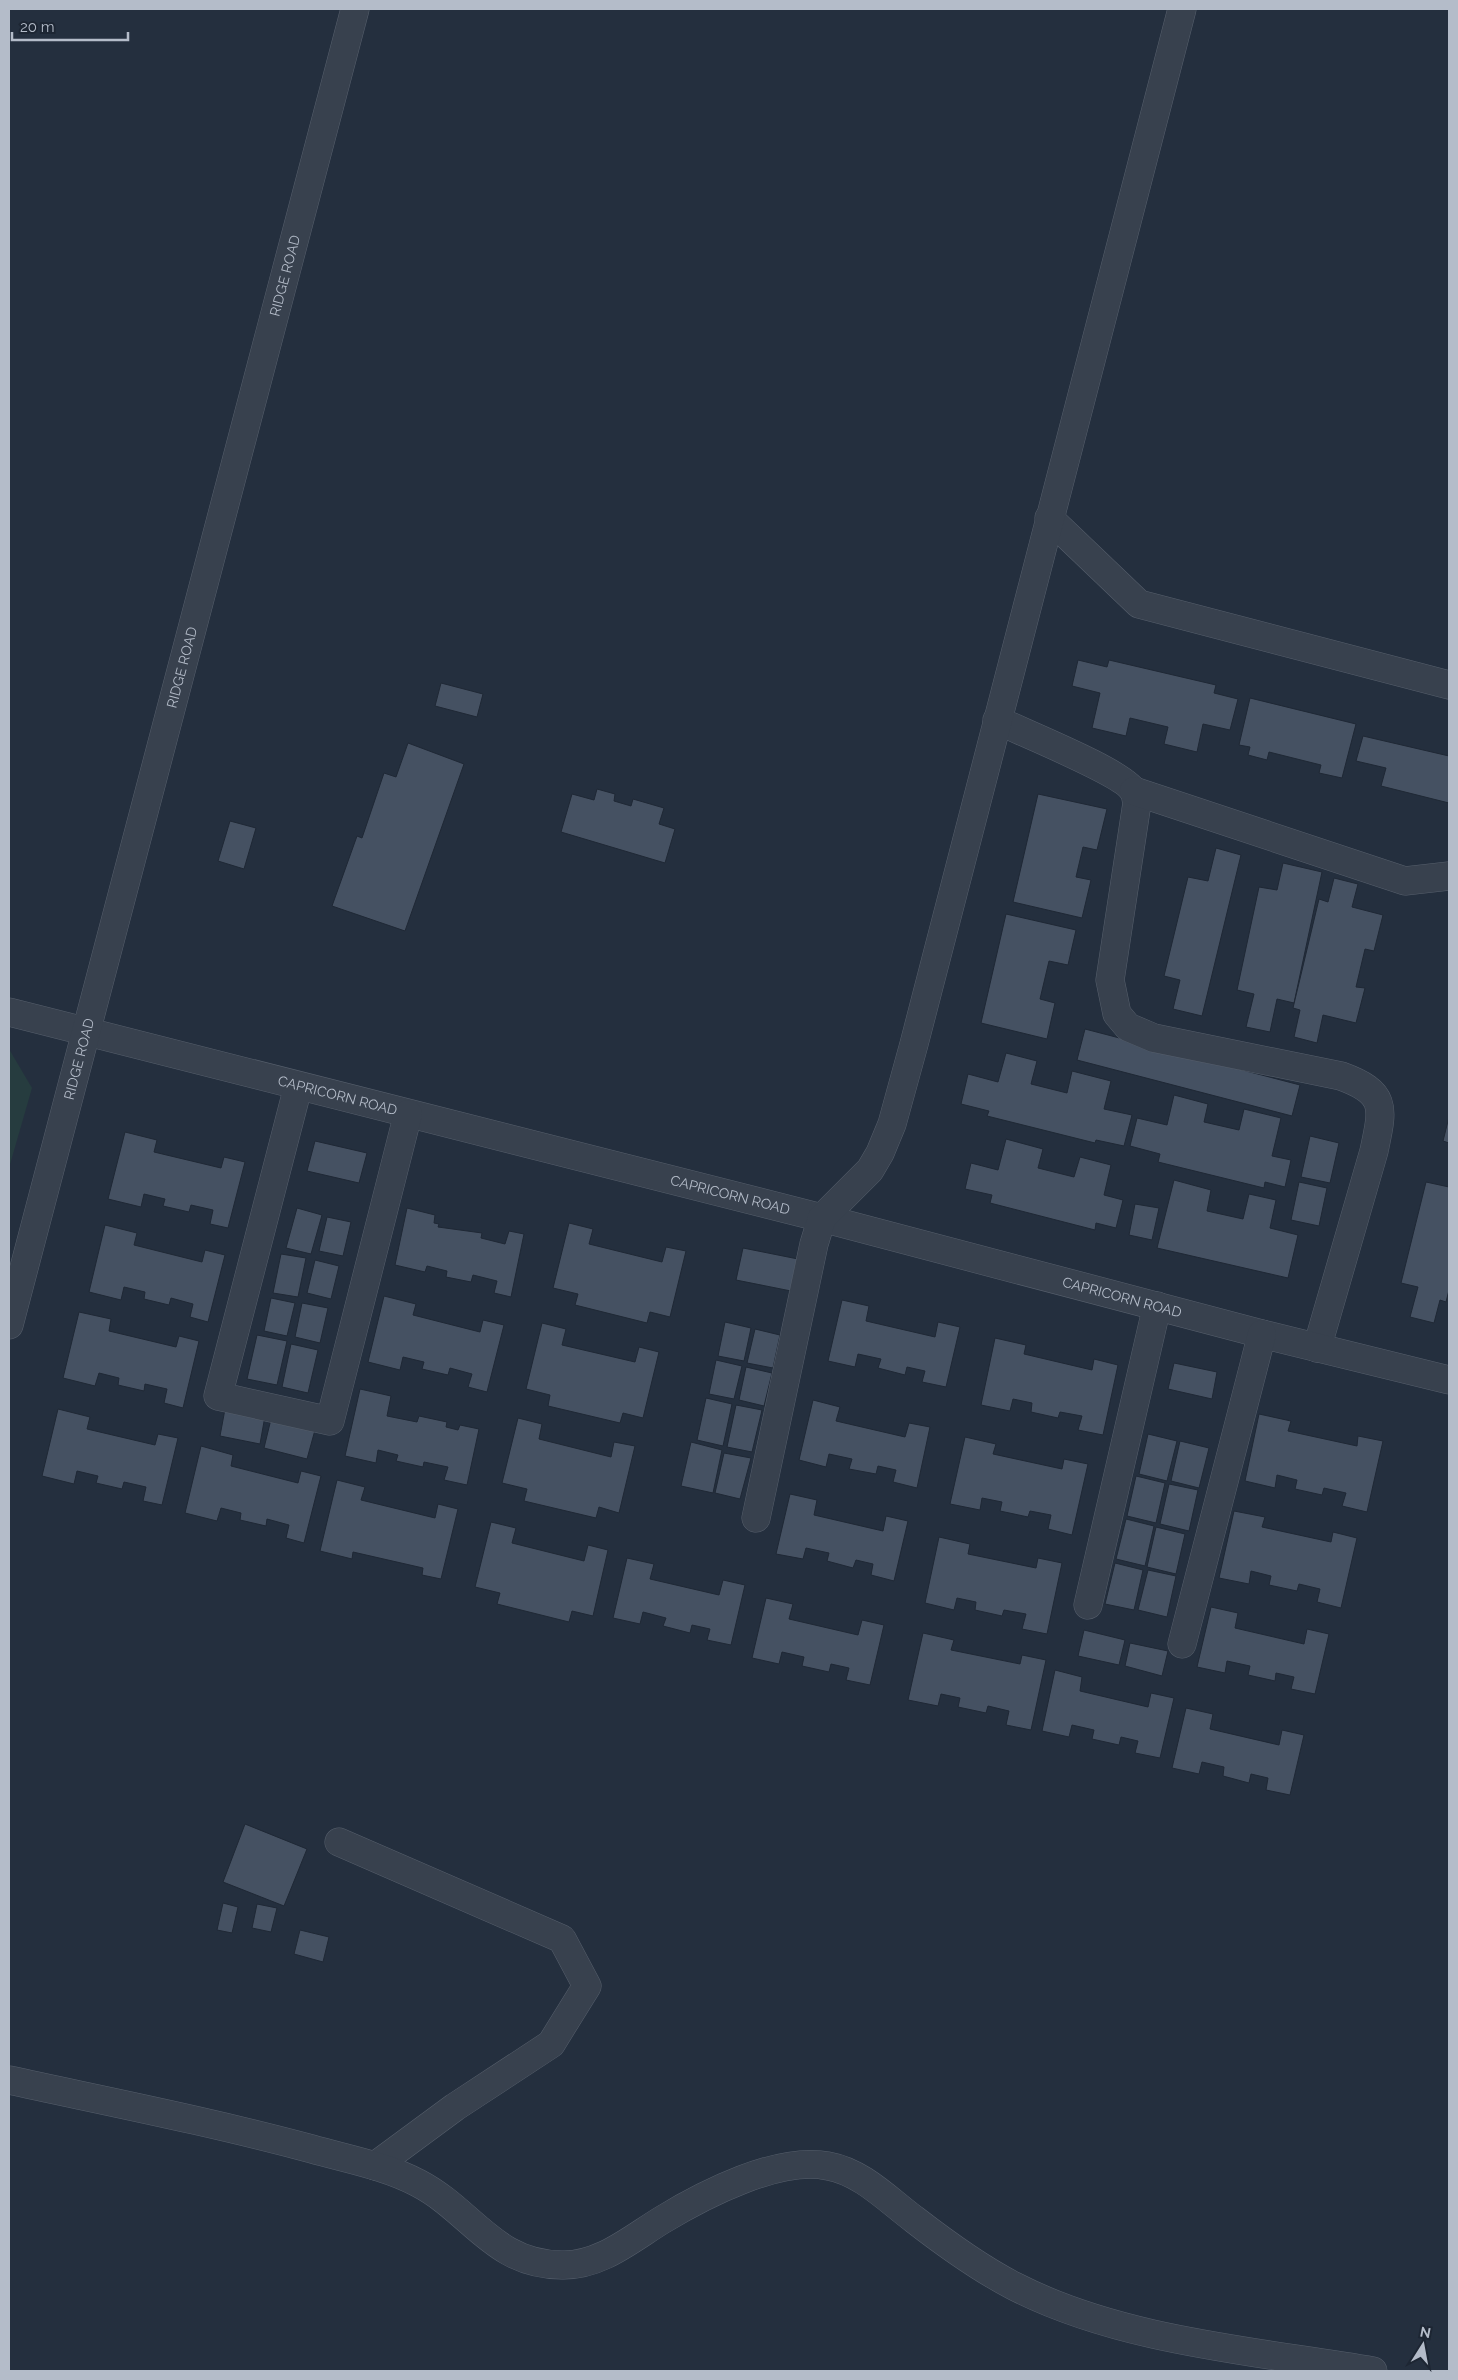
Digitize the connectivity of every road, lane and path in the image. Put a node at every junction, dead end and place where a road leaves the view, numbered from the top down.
1 (355, 9) edge
2 (1182, 9) edge
3 (1049, 518) junction
4 (1449, 685) edge
5 (997, 720) junction
6 (1134, 791) junction
7 (1449, 876) edge
8 (9, 1012) edge
9 (86, 1032) junction
10 (298, 1086) junction
11 (408, 1114) junction
12 (822, 1218) junction
13 (1157, 1306) junction
14 (9, 1326) edge
15 (1262, 1334) junction
16 (1317, 1348) junction
17 (1449, 1380) edge
18 (756, 1518) dead end
19 (1088, 1605) dead end
20 (1182, 1644) dead end
21 (339, 1842) dead end
22 (9, 2080) edge
23 (375, 2166) junction
24 (1373, 2371) edge

1 - 9 street, RIDGE ROAD
2 - 3 street
3 - 4 street
3 - 5 street
5 - 6 street
5 - 12 street
6 - 7 street
6 - 16 street
8 - 9 street, CAPRICORN ROAD
9 - 10 street, CAPRICORN ROAD
9 - 14 street, RIDGE ROAD
10 - 11 street, CAPRICORN ROAD
10 - 11 street
11 - 12 street, CAPRICORN ROAD
12 - 13 street, CAPRICORN ROAD
12 - 18 street
13 - 15 street, CAPRICORN ROAD
13 - 19 street
15 - 16 street, CAPRICORN ROAD
15 - 20 street
16 - 17 street, CAPRICORN ROAD
21 - 23 street
22 - 23 street
23 - 24 street

